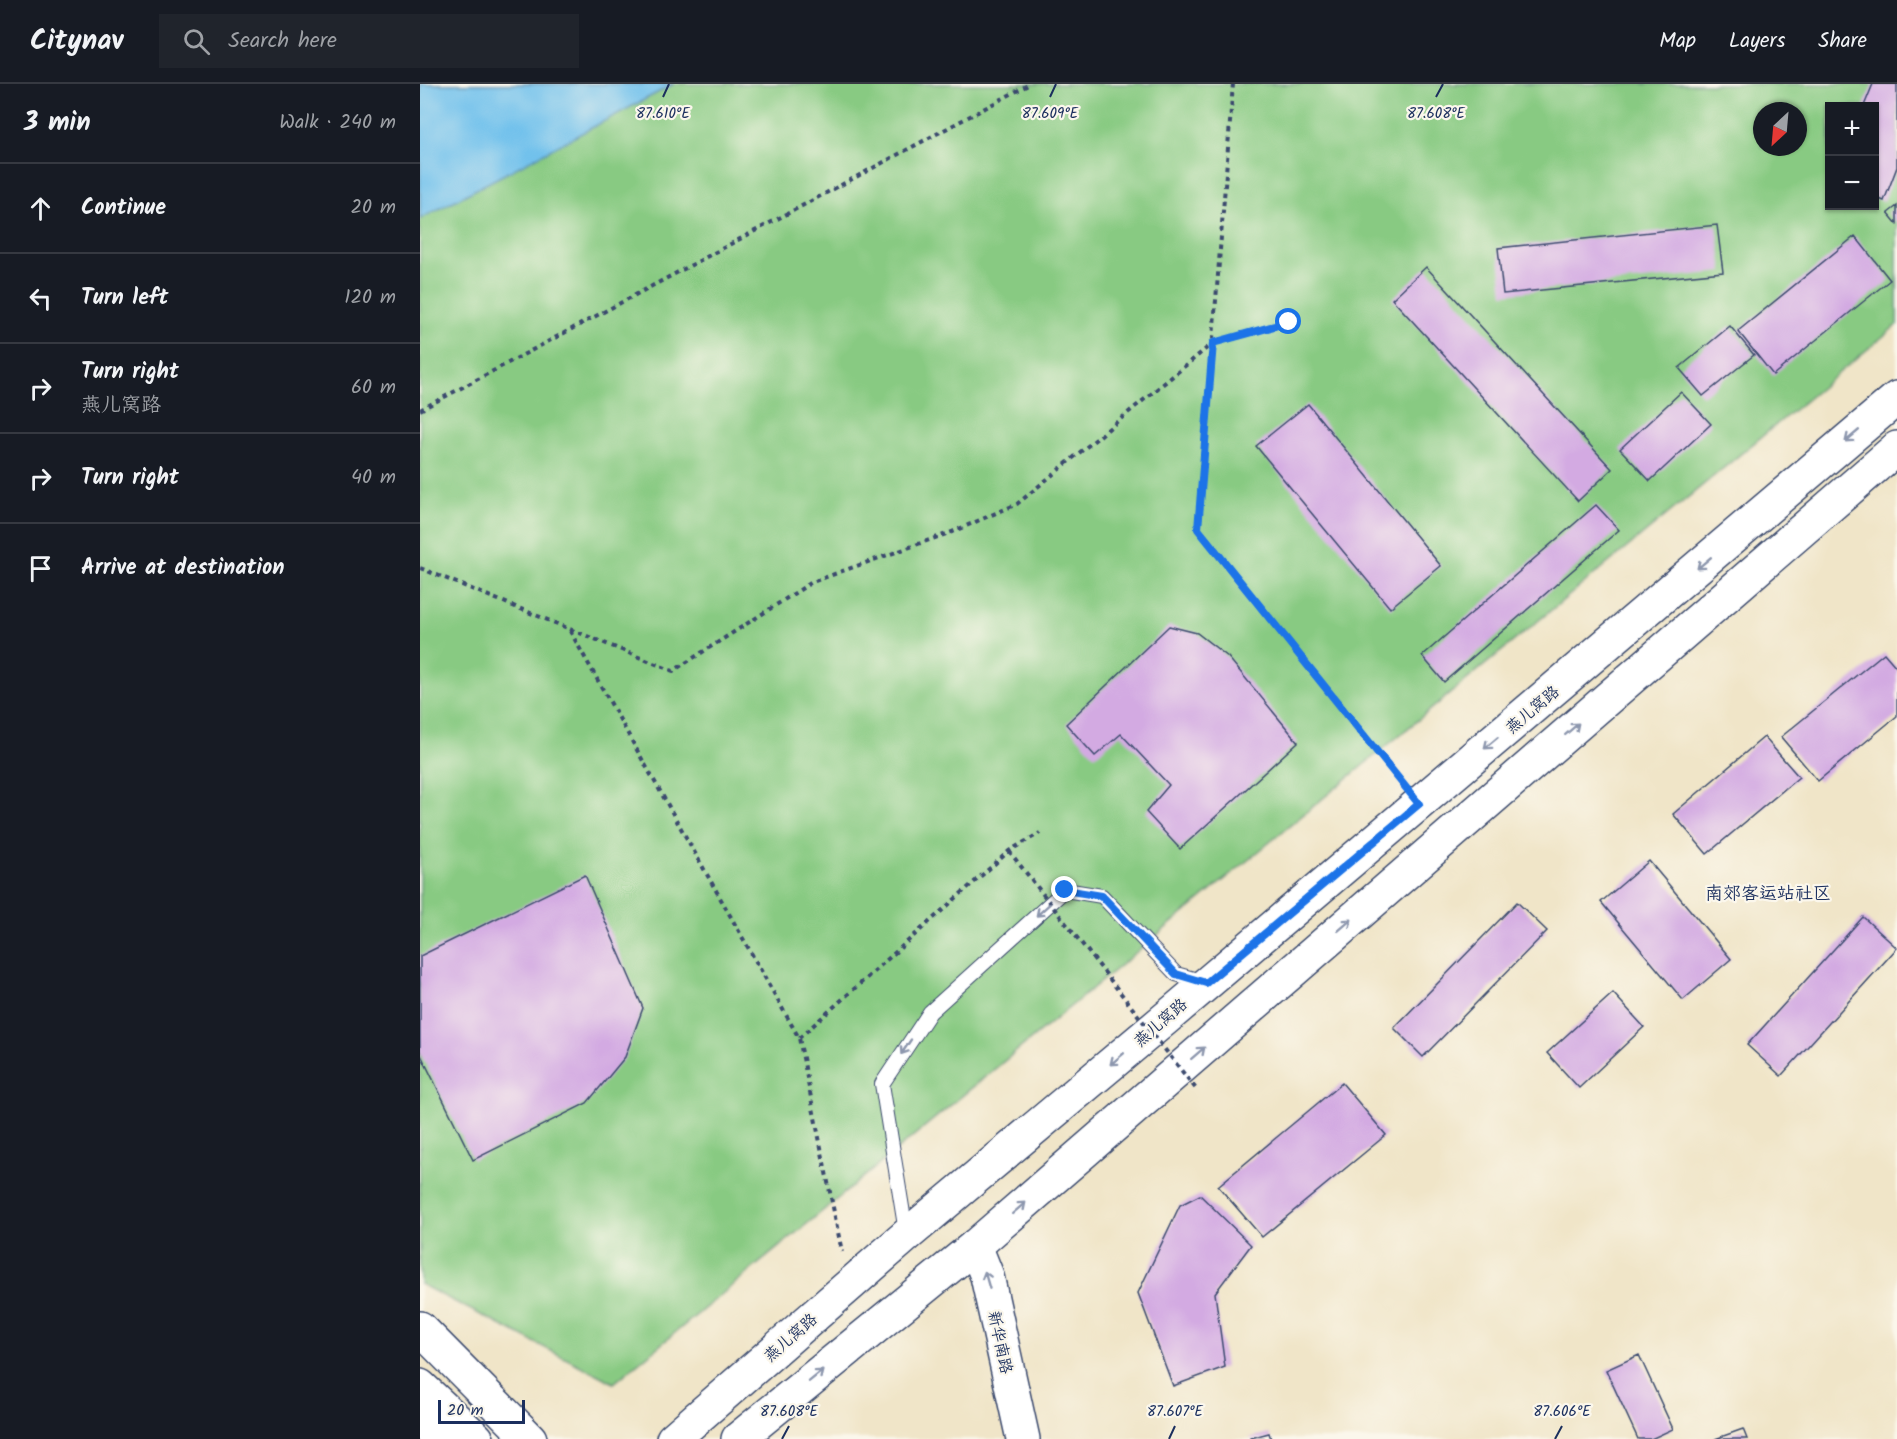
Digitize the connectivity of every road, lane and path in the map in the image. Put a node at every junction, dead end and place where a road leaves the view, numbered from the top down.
1 (1030, 84) edge
2 (1233, 84) edge
3 (1289, 322) dead end
4 (1213, 343) junction
5 (1897, 399) edge
6 (420, 410) edge
7 (1897, 448) edge
8 (420, 568) edge
9 (569, 630) junction
10 (1419, 804) junction
11 (1040, 833) dead end
12 (1009, 851) junction
13 (1206, 983) junction
14 (799, 1038) junction
15 (1196, 1089) dead end
16 (907, 1235) junction
17 (975, 1246) junction
18 (849, 1285) junction
19 (420, 1328) edge
20 (420, 1351) edge
21 (420, 1386) edge
22 (420, 1421) edge
23 (441, 1439) edge
24 (477, 1439) edge
25 (516, 1439) edge
26 (530, 1439) edge
27 (673, 1439) edge
28 (738, 1439) edge
29 (1023, 1439) edge

1 - 6 path
2 - 4 path
3 - 4 path
4 - 9 path
4 - 10 path
5 -> 10 main road, 燕儿窝路
17 -> 7 main road
8 - 9 path
9 - 14 path
10 - 13 main road, 燕儿窝路
11 - 12 path
12 - 14 path
12 - 15 path, bridge
13 -> 16 main road, 燕儿窝路
13 -> 16 lane
14 - 18 path
16 - 18 main road, 燕儿窝路
28 -> 17 main road
29 -> 17 main road, 新华南路
18 - 27 main road, 燕儿窝路
19 - 26 main road
20 - 25 main road
21 - 24 main road
22 - 23 main road

